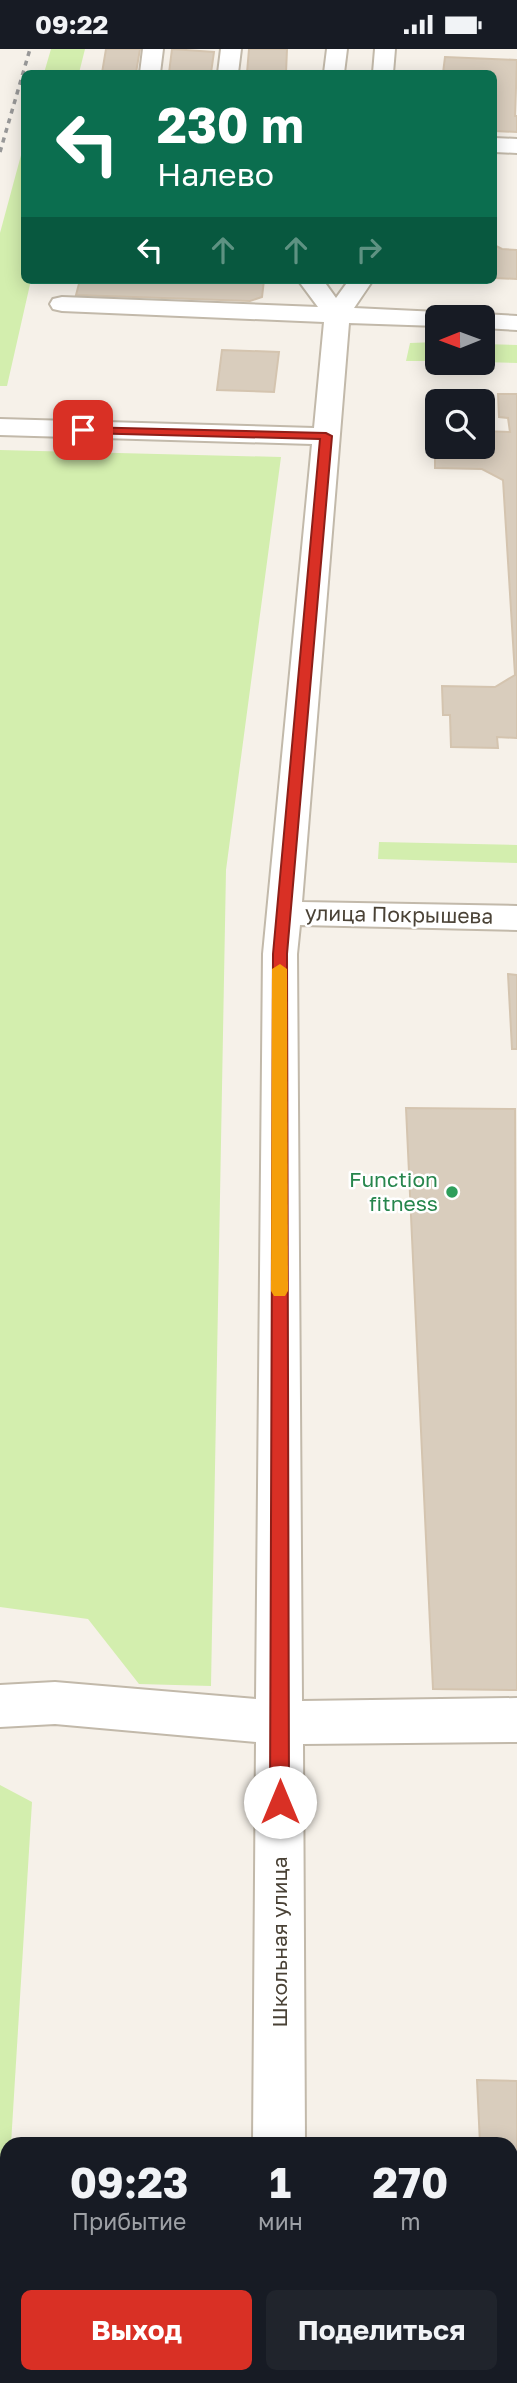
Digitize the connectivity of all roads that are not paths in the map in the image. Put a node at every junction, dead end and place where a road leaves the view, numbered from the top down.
1 (153, 49) edge
2 (231, 49) edge
3 (337, 49) edge
4 (385, 49) edge
5 (150, 70) edge
6 (228, 70) edge
7 (334, 70) edge
8 (383, 70) edge
9 (497, 145) edge
10 (517, 146) edge
11 (313, 284) edge
12 (358, 284) edge
13 (62, 304) dead end
14 (337, 315) junction
15 (425, 319) edge
16 (495, 322) edge
17 (517, 323) edge
18 (0, 427) edge
19 (326, 436) junction
20 (282, 913) junction
21 (517, 918) edge
22 (0, 1706) edge
23 (517, 1720) edge
24 (280, 1723) junction
25 (279, 2137) edge

1 - 5 street
2 - 6 street
3 - 7 street
4 - 8 street
9 - 10 street
11 - 14 street
12 - 14 street, Школьная улица
13 - 14 street
14 - 15 street
14 - 19 street, Школьная улица
16 - 17 street
18 - 19 street
19 - 20 street, Школьная улица
20 - 21 street, улица Покрышева
20 - 24 street, Школьная улица
22 - 24 street
23 - 24 street
24 - 25 street, Школьная улица

